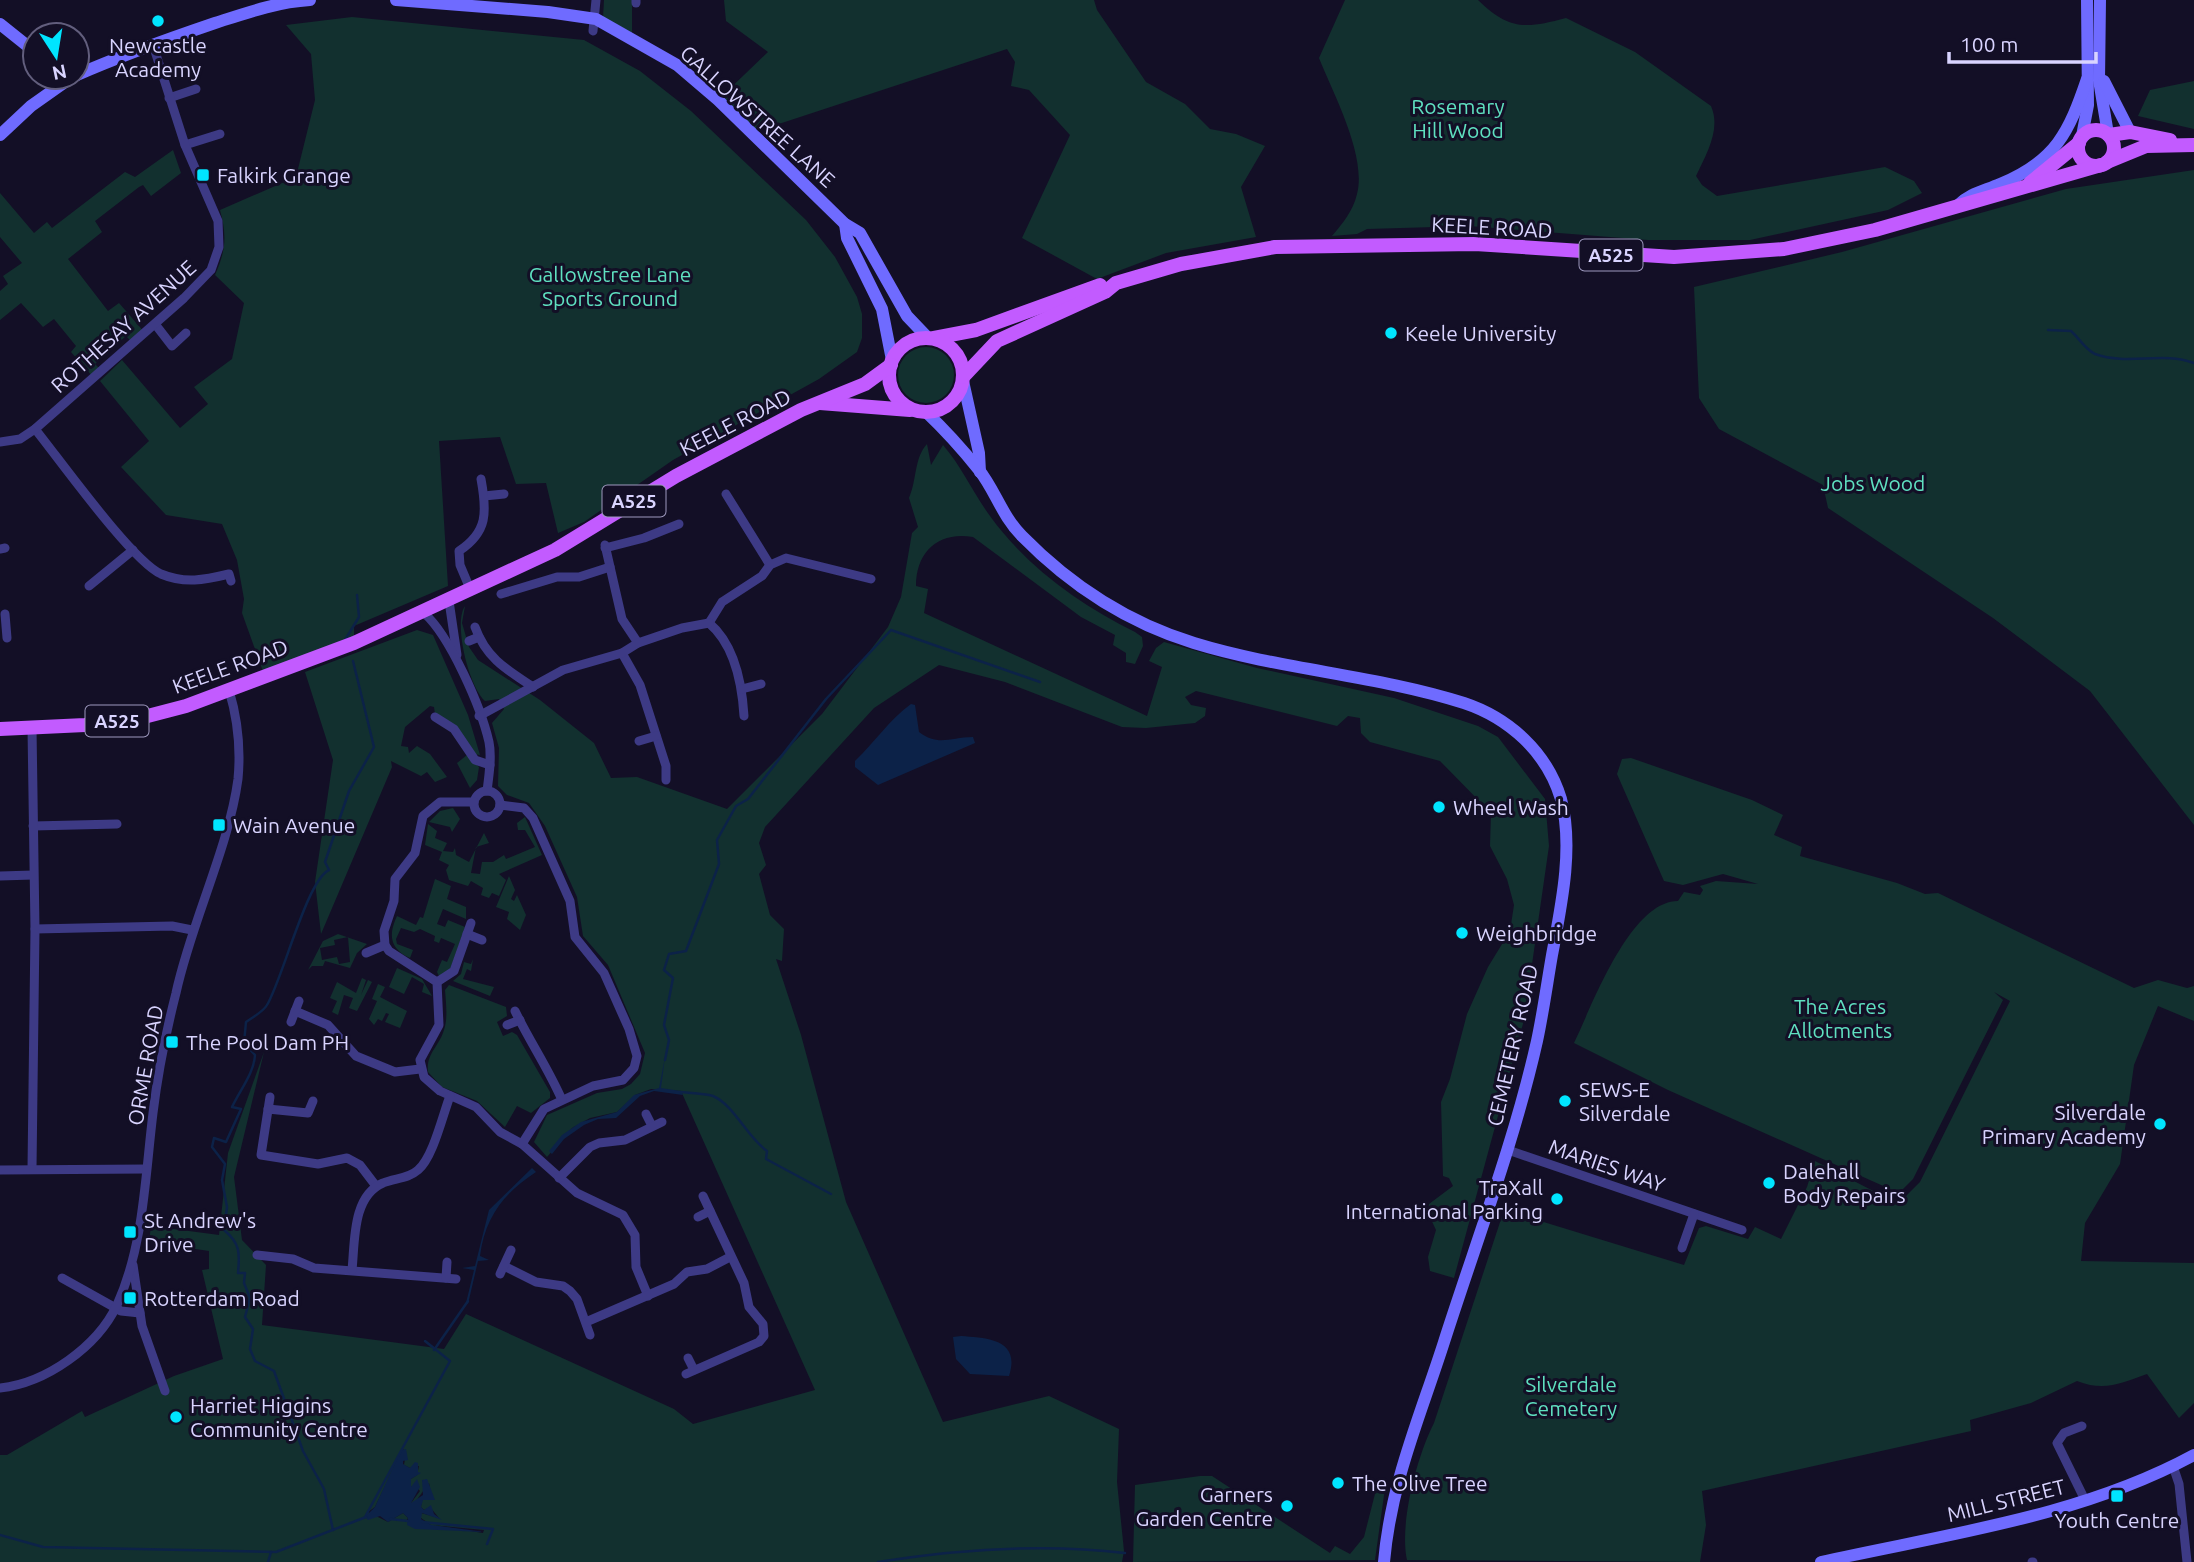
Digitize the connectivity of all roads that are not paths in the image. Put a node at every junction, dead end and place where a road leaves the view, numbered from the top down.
1 (310, 0) edge
2 (396, 0) edge
3 (596, 0) edge
4 (2087, 0) edge
5 (2100, 0) edge
6 (0, 24) edge
7 (595, 25) junction
8 (21, 41) edge
9 (153, 45) junction
10 (2100, 60) junction
11 (91, 69) edge
12 (2087, 79) junction
13 (195, 89) dead end
14 (52, 91) edge
15 (169, 98) junction
16 (2130, 132) junction
17 (220, 134) dead end
18 (2109, 134) junction
19 (0, 135) edge
20 (2080, 139) junction
21 (185, 145) junction
22 (2190, 145) edge
23 (2103, 164) junction
24 (2029, 183) junction
25 (1957, 206) junction
26 (845, 224) junction
27 (1116, 284) junction
28 (155, 324) junction
29 (186, 333) dead end
30 (931, 338) junction
31 (892, 362) junction
32 (963, 379) junction
33 (820, 403) junction
34 (923, 411) junction
35 (35, 429) junction
36 (0, 442) edge
37 (980, 472) junction
38 (481, 479) dead end
39 (504, 494) dead end
40 (726, 494) dead end
41 (484, 496) junction
42 (679, 524) dead end
43 (133, 550) junction
44 (770, 565) junction
45 (610, 567) junction
46 (230, 577) dead end
47 (870, 579) dead end
48 (89, 586) dead end
49 (471, 591) junction
50 (501, 594) dead end
51 (449, 601) junction
52 (424, 613) junction
53 (5, 614) dead end
54 (709, 623) junction
55 (7, 638) edge
56 (469, 641) dead end
57 (638, 643) junction
58 (622, 653) junction
59 (460, 667) junction
60 (761, 684) dead end
61 (533, 687) junction
62 (742, 689) junction
63 (229, 690) junction
64 (479, 716) junction
65 (744, 716) dead end
66 (435, 717) dead end
67 (0, 729) edge
68 (32, 729) junction
69 (656, 736) junction
70 (639, 741) dead end
71 (490, 765) junction
72 (666, 780) dead end
73 (487, 791) junction
74 (474, 802) junction
75 (500, 805) junction
76 (117, 824) dead end
77 (33, 826) junction
78 (33, 875) junction
79 (0, 876) edge
80 (471, 923) dead end
81 (35, 929) junction
82 (192, 930) junction
83 (467, 934) junction
84 (482, 940) dead end
85 (385, 945) junction
86 (366, 953) dead end
87 (437, 982) junction
88 (299, 1001) dead end
89 (295, 1011) junction
90 (291, 1022) dead end
91 (507, 1025) dead end
92 (420, 1069) junction
93 (450, 1096) junction
94 (270, 1097) dead end
95 (562, 1100) junction
96 (313, 1101) dead end
97 (268, 1109) junction
98 (646, 1114) dead end
99 (662, 1122) dead end
100 (652, 1126) junction
101 (522, 1144) junction
102 (1508, 1150) junction
103 (146, 1169) junction
104 (0, 1170) edge
105 (32, 1170) junction
106 (559, 1178) junction
107 (376, 1186) junction
108 (704, 1196) dead end
109 (710, 1211) junction
110 (1694, 1214) junction
111 (698, 1217) dead end
112 (1742, 1230) dead end
113 (1682, 1248) dead end
114 (511, 1250) dead end
115 (257, 1255) dead end
116 (730, 1257) junction
117 (447, 1262) dead end
118 (133, 1264) junction
119 (352, 1270) junction
120 (62, 1278) dead end
121 (648, 1296) junction
122 (116, 1307) junction
123 (139, 1313) junction
124 (586, 1322) junction
125 (590, 1335) dead end
126 (688, 1358) dead end
127 (0, 1388) edge
128 (165, 1391) dead end
129 (2082, 1426) dead end
130 (2194, 1455) edge
131 (2173, 1466) junction
132 (2085, 1500) junction
133 (2190, 1539) edge
134 (1384, 1562) edge
135 (1821, 1562) edge
136 (2187, 1562) edge

1 - 9 street
2 - 7 street, GALLOWSTREE LANE
3 - 7 street
4 - 12 street
5 - 10 street
6 - 8 street
7 - 26 street, GALLOWSTREE LANE
9 - 11 street
9 - 15 street, ROTHESAY AVENUE
10 - 16 street
10 - 18 street
12 - 20 street
12 - 25 street
13 - 15 street
14 - 19 street
15 - 21 street, ROTHESAY AVENUE
16 - 18 main road, A525
16 - 22 main road, A525
17 - 21 street
18 - 20 main road
18 - 23 main road
20 - 23 main road
20 - 24 main road, A525
21 - 28 street, ROTHESAY AVENUE
22 - 23 main road, A525
23 - 24 main road, A525
24 - 25 main road, KEELE ROAD / A525
25 - 27 main road, KEELE ROAD / A525
26 - 30 street, GALLOWSTREE LANE
26 - 31 street, GALLOWSTREE LANE
27 - 30 main road, KEELE ROAD / A525
27 - 32 main road, KEELE ROAD / A525
28 - 29 street
28 - 35 street, ROTHESAY AVENUE
30 - 31 main road
30 - 32 main road
31 - 33 main road, KEELE ROAD / A525
31 - 34 main road
32 - 34 main road
32 - 37 street, CEMETERY ROAD
33 - 34 main road, KEELE ROAD / A525
33 - 49 main road, KEELE ROAD / A525
34 - 37 street, CEMETERY ROAD
35 - 36 street, ROTHESAY AVENUE
35 - 43 street
37 - 102 street, CEMETERY ROAD
38 - 41 street
39 - 41 street
40 - 44 street
41 - 49 street
42 - 45 street
43 - 46 street
43 - 48 street
44 - 47 street
44 - 54 street
45 - 50 street
45 - 57 street
49 - 51 main road, KEELE ROAD / A525
51 - 52 main road, KEELE ROAD / A525
51 - 59 street
52 - 59 street
52 - 63 main road, KEELE ROAD / A525
53 - 55 street
54 - 57 street
54 - 62 street
56 - 61 street
57 - 58 street
58 - 61 street
58 - 69 street
59 - 64 street
60 - 62 street
61 - 64 street
62 - 65 street
63 - 68 main road, KEELE ROAD / A525
63 - 82 street, ORME ROAD
64 - 71 street
66 - 71 street
67 - 68 main road, KEELE ROAD / A525
68 - 77 street
69 - 70 street
69 - 72 street
71 - 73 street
73 - 74 street
73 - 75 street
74 - 75 street
74 - 85 street
75 - 95 street
76 - 77 street
77 - 78 street
78 - 79 street
78 - 81 street
80 - 83 street
81 - 82 street
81 - 105 street
82 - 103 street, ORME ROAD
83 - 84 street
83 - 87 street
85 - 86 street
85 - 87 street
87 - 92 street
88 - 89 street
89 - 90 street
89 - 92 street
91 - 95 street
92 - 93 street
93 - 101 street
93 - 107 street
94 - 97 street
95 - 101 street
96 - 97 street
97 - 107 street
98 - 100 street
99 - 100 street
100 - 106 street
101 - 106 street
102 - 110 street, MARIES WAY
102 - 134 street, CEMETERY ROAD
103 - 105 street
103 - 118 street, ORME ROAD
104 - 105 street
106 - 121 street
107 - 119 street
108 - 109 street
109 - 111 street
109 - 116 street
110 - 112 street, MARIES WAY
110 - 113 street
114 - 124 street
115 - 119 street
116 - 121 street
116 - 126 street
117 - 119 street
118 - 122 street, ORME ROAD
118 - 123 street
120 - 122 street
121 - 124 street
122 - 123 street
122 - 127 street, ORME ROAD
123 - 128 street
124 - 125 street
129 - 132 street
130 - 131 street, MILL STREET
131 - 132 street, MILL STREET
131 - 133 street
132 - 135 street, MILL STREET
133 - 136 street

